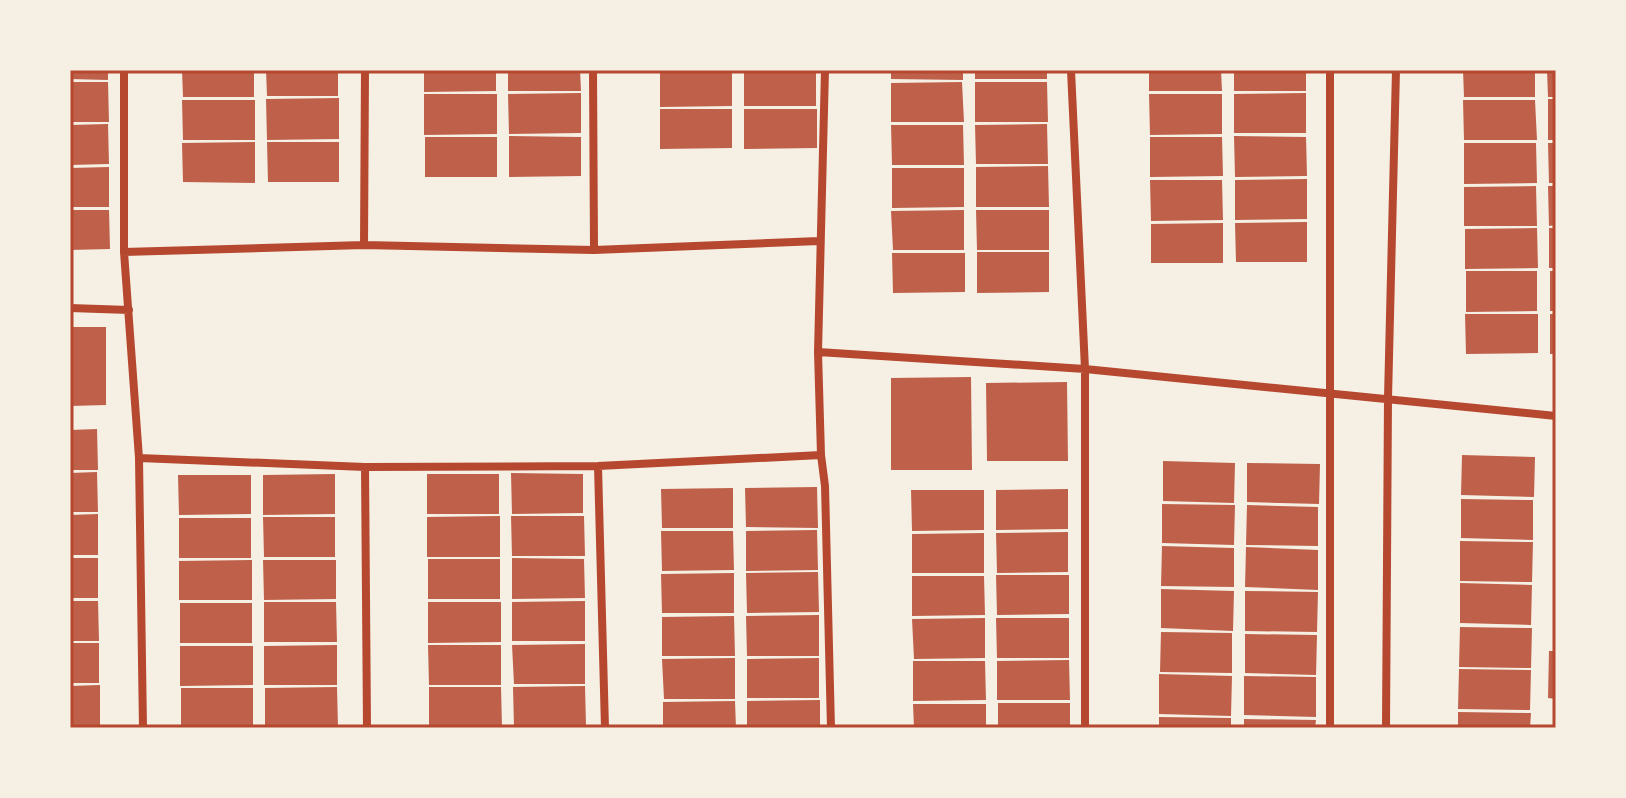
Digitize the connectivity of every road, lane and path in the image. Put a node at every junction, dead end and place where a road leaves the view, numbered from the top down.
1 (124, 70) edge
2 (365, 70) edge
3 (593, 70) edge
4 (825, 70) edge
5 (1071, 70) edge
6 (1330, 70) edge
7 (1396, 70) edge
8 (819, 241) junction
9 (364, 245) junction
10 (594, 250) junction
11 (124, 252) junction
12 (70, 308) edge
13 (129, 310) junction
14 (818, 352) junction
15 (1085, 369) junction
16 (1329, 392) junction
17 (1388, 398) junction
18 (1556, 416) edge
19 (821, 455) junction
20 (139, 458) junction
21 (598, 466) junction
22 (365, 467) junction
23 (143, 728) edge
24 (367, 728) edge
25 (605, 728) edge
26 (831, 728) edge
27 (1085, 728) edge
28 (1330, 728) edge
29 (1386, 728) edge

1 - 11 street
2 - 9 street
3 - 10 street
4 - 8 street
5 - 15 street
6 - 16 street
7 - 17 street
8 - 10 street
8 - 14 street
9 - 10 street
9 - 11 street
11 - 13 street
12 - 13 street
13 - 20 street
14 - 15 street
14 - 19 street
15 - 16 street
15 - 27 street
16 - 17 street
16 - 28 street
17 - 18 street
17 - 29 street
19 - 21 street
19 - 26 street
20 - 22 street
20 - 23 street
21 - 22 street
21 - 25 street
22 - 24 street

